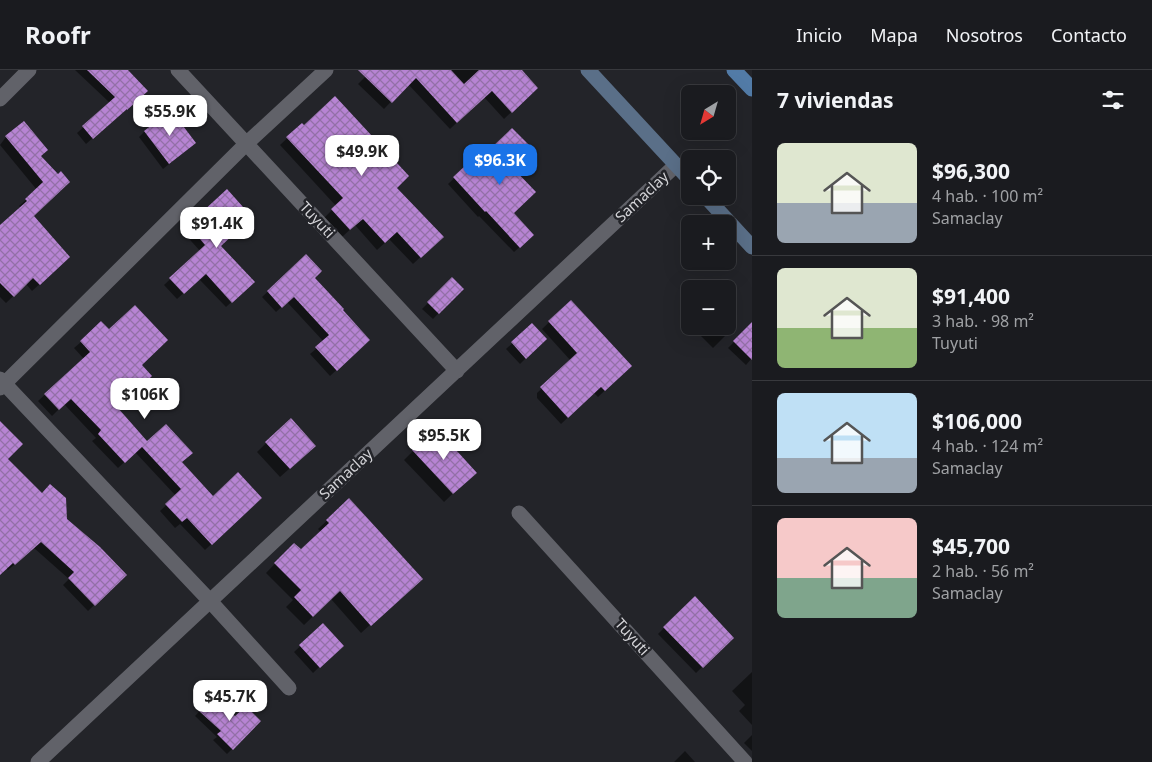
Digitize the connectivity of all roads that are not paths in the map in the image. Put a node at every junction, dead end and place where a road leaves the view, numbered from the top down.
1 (29, 70) edge
2 (178, 70) edge
3 (326, 70) edge
4 (588, 70) edge
5 (734, 70) edge
6 (752, 89) edge
7 (0, 99) edge
8 (246, 144) junction
9 (676, 165) junction
10 (681, 170) edge
11 (713, 205) edge
12 (752, 247) edge
13 (456, 371) junction
14 (2, 384) edge
15 (519, 513) dead end
16 (210, 601) junction
17 (289, 688) dead end
18 (38, 762) edge
19 (745, 762) edge

1 - 7 street
2 - 8 street, Tuyuti
3 - 8 street
4 - 9 street
5 - 6 main road
8 - 13 street, Tuyuti
8 - 14 street
9 - 10 street
9 - 13 street, Samaclay
11 - 12 street
13 - 16 street, Samaclay
14 - 16 street
15 - 19 street, Tuyuti
16 - 17 street
16 - 18 street, Samaclay

